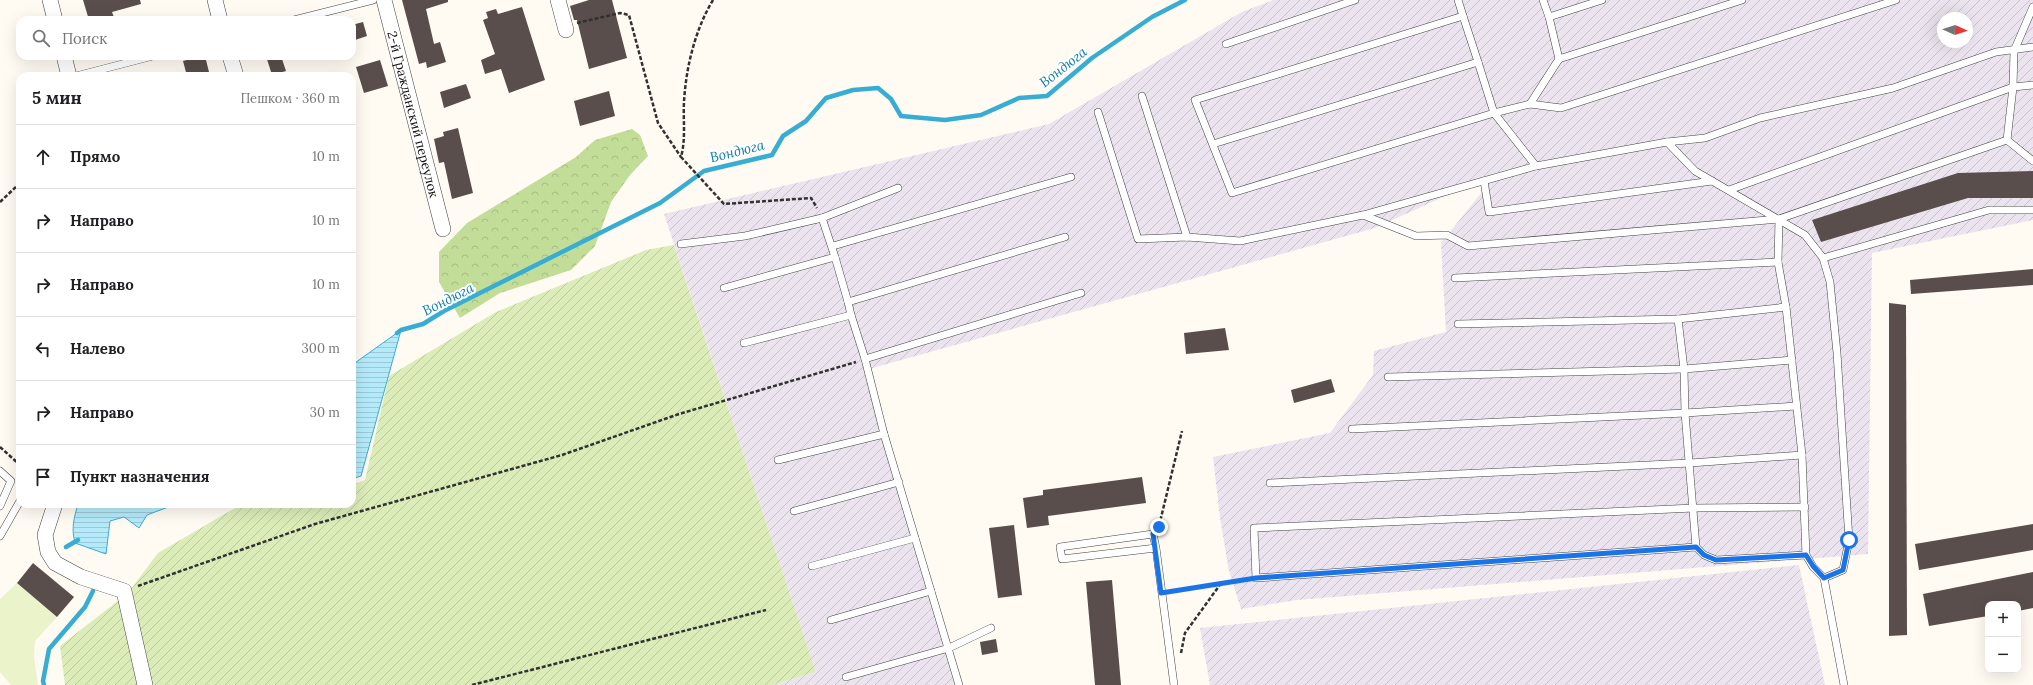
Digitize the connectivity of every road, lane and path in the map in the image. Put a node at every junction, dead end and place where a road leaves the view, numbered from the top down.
1 (50, 0) edge
2 (215, 0) edge
3 (373, 0) edge
4 (384, 0) edge
5 (558, 0) edge
6 (714, 0) edge
7 (1356, 0) edge
8 (1458, 0) edge
9 (1543, 0) edge
10 (1602, 0) edge
11 (1742, 0) edge
12 (1896, 0) edge
13 (2033, 7) edge
14 (54, 16) edge
15 (219, 16) edge
16 (310, 16) edge
17 (1463, 16) junction
18 (1550, 18) junction
19 (565, 28) joint
20 (1226, 44) dead end
21 (2033, 48) edge
22 (2014, 51) junction
23 (65, 60) edge
24 (138, 60) edge
25 (231, 60) edge
26 (1560, 60) junction
27 (1478, 62) junction
28 (68, 72) edge
29 (91, 72) edge
30 (235, 72) edge
31 (2033, 85) edge
32 (2013, 87) junction
33 (1142, 96) dead end
34 (1530, 104) junction
35 (1098, 112) dead end
36 (1494, 113) junction
37 (2007, 140) junction
38 (1667, 142) junction
39 (1213, 144) junction
40 (681, 157) junction
41 (2033, 160) edge
42 (1536, 166) junction
43 (1071, 177) dead end
44 (1484, 181) junction
45 (1712, 181) junction
46 (16, 187) edge
47 (898, 188) dead end
48 (1729, 190) junction
49 (0, 202) edge
50 (2033, 210) edge
51 (1363, 215) junction
52 (822, 218) junction
53 (1779, 219) junction
54 (443, 229) dead end
55 (1065, 237) dead end
56 (1187, 237) junction
57 (681, 244) dead end
58 (833, 246) junction
59 (835, 257) junction
60 (1823, 258) junction
61 (1778, 262) junction
62 (1455, 278) dead end
63 (724, 288) dead end
64 (1081, 293) dead end
65 (848, 302) junction
66 (1786, 307) junction
67 (851, 315) junction
68 (1678, 319) junction
69 (1458, 324) dead end
70 (744, 343) dead end
71 (866, 359) junction
72 (1792, 360) junction
73 (1684, 369) junction
74 (1388, 378) dead end
75 (1796, 406) junction
76 (1685, 413) junction
77 (1352, 429) dead end
78 (1182, 432) dead end
79 (884, 434) junction
80 (0, 447) edge
81 (1802, 455) junction
82 (778, 460) dead end
83 (16, 461) edge
84 (1690, 463) junction
85 (0, 471) edge
86 (899, 482) junction
87 (1270, 483) dead end
88 (0, 506) edge
89 (1805, 507) junction
90 (16, 508) edge
91 (54, 508) edge
92 (1694, 508) junction
93 (794, 511) dead end
94 (1153, 534) junction
95 (0, 536) edge
96 (915, 538) junction
97 (1696, 547) junction
98 (1156, 548) junction
99 (1806, 555) junction
100 (812, 566) dead end
101 (1256, 578) junction
102 (1824, 578) junction
103 (1222, 582) junction
104 (124, 591) junction
105 (931, 591) junction
106 (1161, 593) junction
107 (766, 610) dead end
108 (831, 620) dead end
109 (991, 628) dead end
110 (949, 648) junction
111 (1181, 655) dead end
112 (846, 677) dead end
113 (145, 685) edge
114 (472, 685) edge
115 (959, 685) edge
116 (1174, 685) edge
117 (1844, 685) edge

1 - 14 street
2 - 15 street
3 - 16 lane
4 - 54 street, 2-й Гражданский переулок
5 - 19 street
6 - 40 path
7 - 20 lane
8 - 17 lane
9 - 18 lane
10 - 18 lane
11 - 26 lane
12 - 34 lane
13 - 22 lane
17 - 27 lane
17 - 39 lane
18 - 26 lane
19 - 40 path
21 - 22 lane
22 - 32 lane
22 - 38 lane
23 - 28 street
24 - 29 lane
25 - 30 street
26 - 34 lane
27 - 36 lane
27 - 39 lane
31 - 32 lane
32 - 37 lane
32 - 48 lane
33 - 56 lane
34 - 36 lane
35 - 56 lane
36 - 39 lane
36 - 42 lane
37 - 41 lane
37 - 53 lane
38 - 42 lane
38 - 45 lane
40 - 52 path
42 - 44 lane
43 - 58 lane
44 - 45 lane
44 - 51 lane
45 - 48 lane
46 - 49 path
47 - 52 lane
48 - 53 lane
50 - 60 lane
51 - 53 lane
51 - 56 lane
52 - 57 lane
52 - 58 lane
53 - 60 lane
53 - 61 lane
55 - 65 lane
58 - 59 lane
59 - 63 lane
59 - 65 lane
60 - 102 lane
61 - 62 lane
61 - 66 lane
64 - 71 lane
65 - 67 lane
66 - 68 lane
66 - 72 lane
67 - 70 lane
67 - 71 lane
68 - 69 lane
68 - 73 lane
71 - 79 lane
71 - 104 path
72 - 73 lane
72 - 75 lane
73 - 74 lane
73 - 76 lane
75 - 76 lane
75 - 81 lane
76 - 77 lane
76 - 84 lane
78 - 94 path
79 - 82 lane
79 - 86 lane
80 - 83 path
81 - 84 lane
81 - 89 lane
84 - 87 lane
84 - 92 lane
85 - 88 lane
86 - 93 lane
86 - 96 lane
89 - 92 lane
89 - 99 lane
90 - 95 lane
91 - 104 street
92 - 97 lane
92 - 101 lane
94 - 98 lane
94 - 98 lane
96 - 100 lane
96 - 105 lane
97 - 99 lane
97 - 101 lane
98 - 106 lane
99 - 102 lane
101 - 103 path
102 - 117 lane
103 - 106 path
103 - 111 path
104 - 113 street
105 - 108 lane
105 - 110 lane
106 - 116 lane
107 - 114 path
109 - 110 lane
110 - 112 lane
110 - 115 lane

